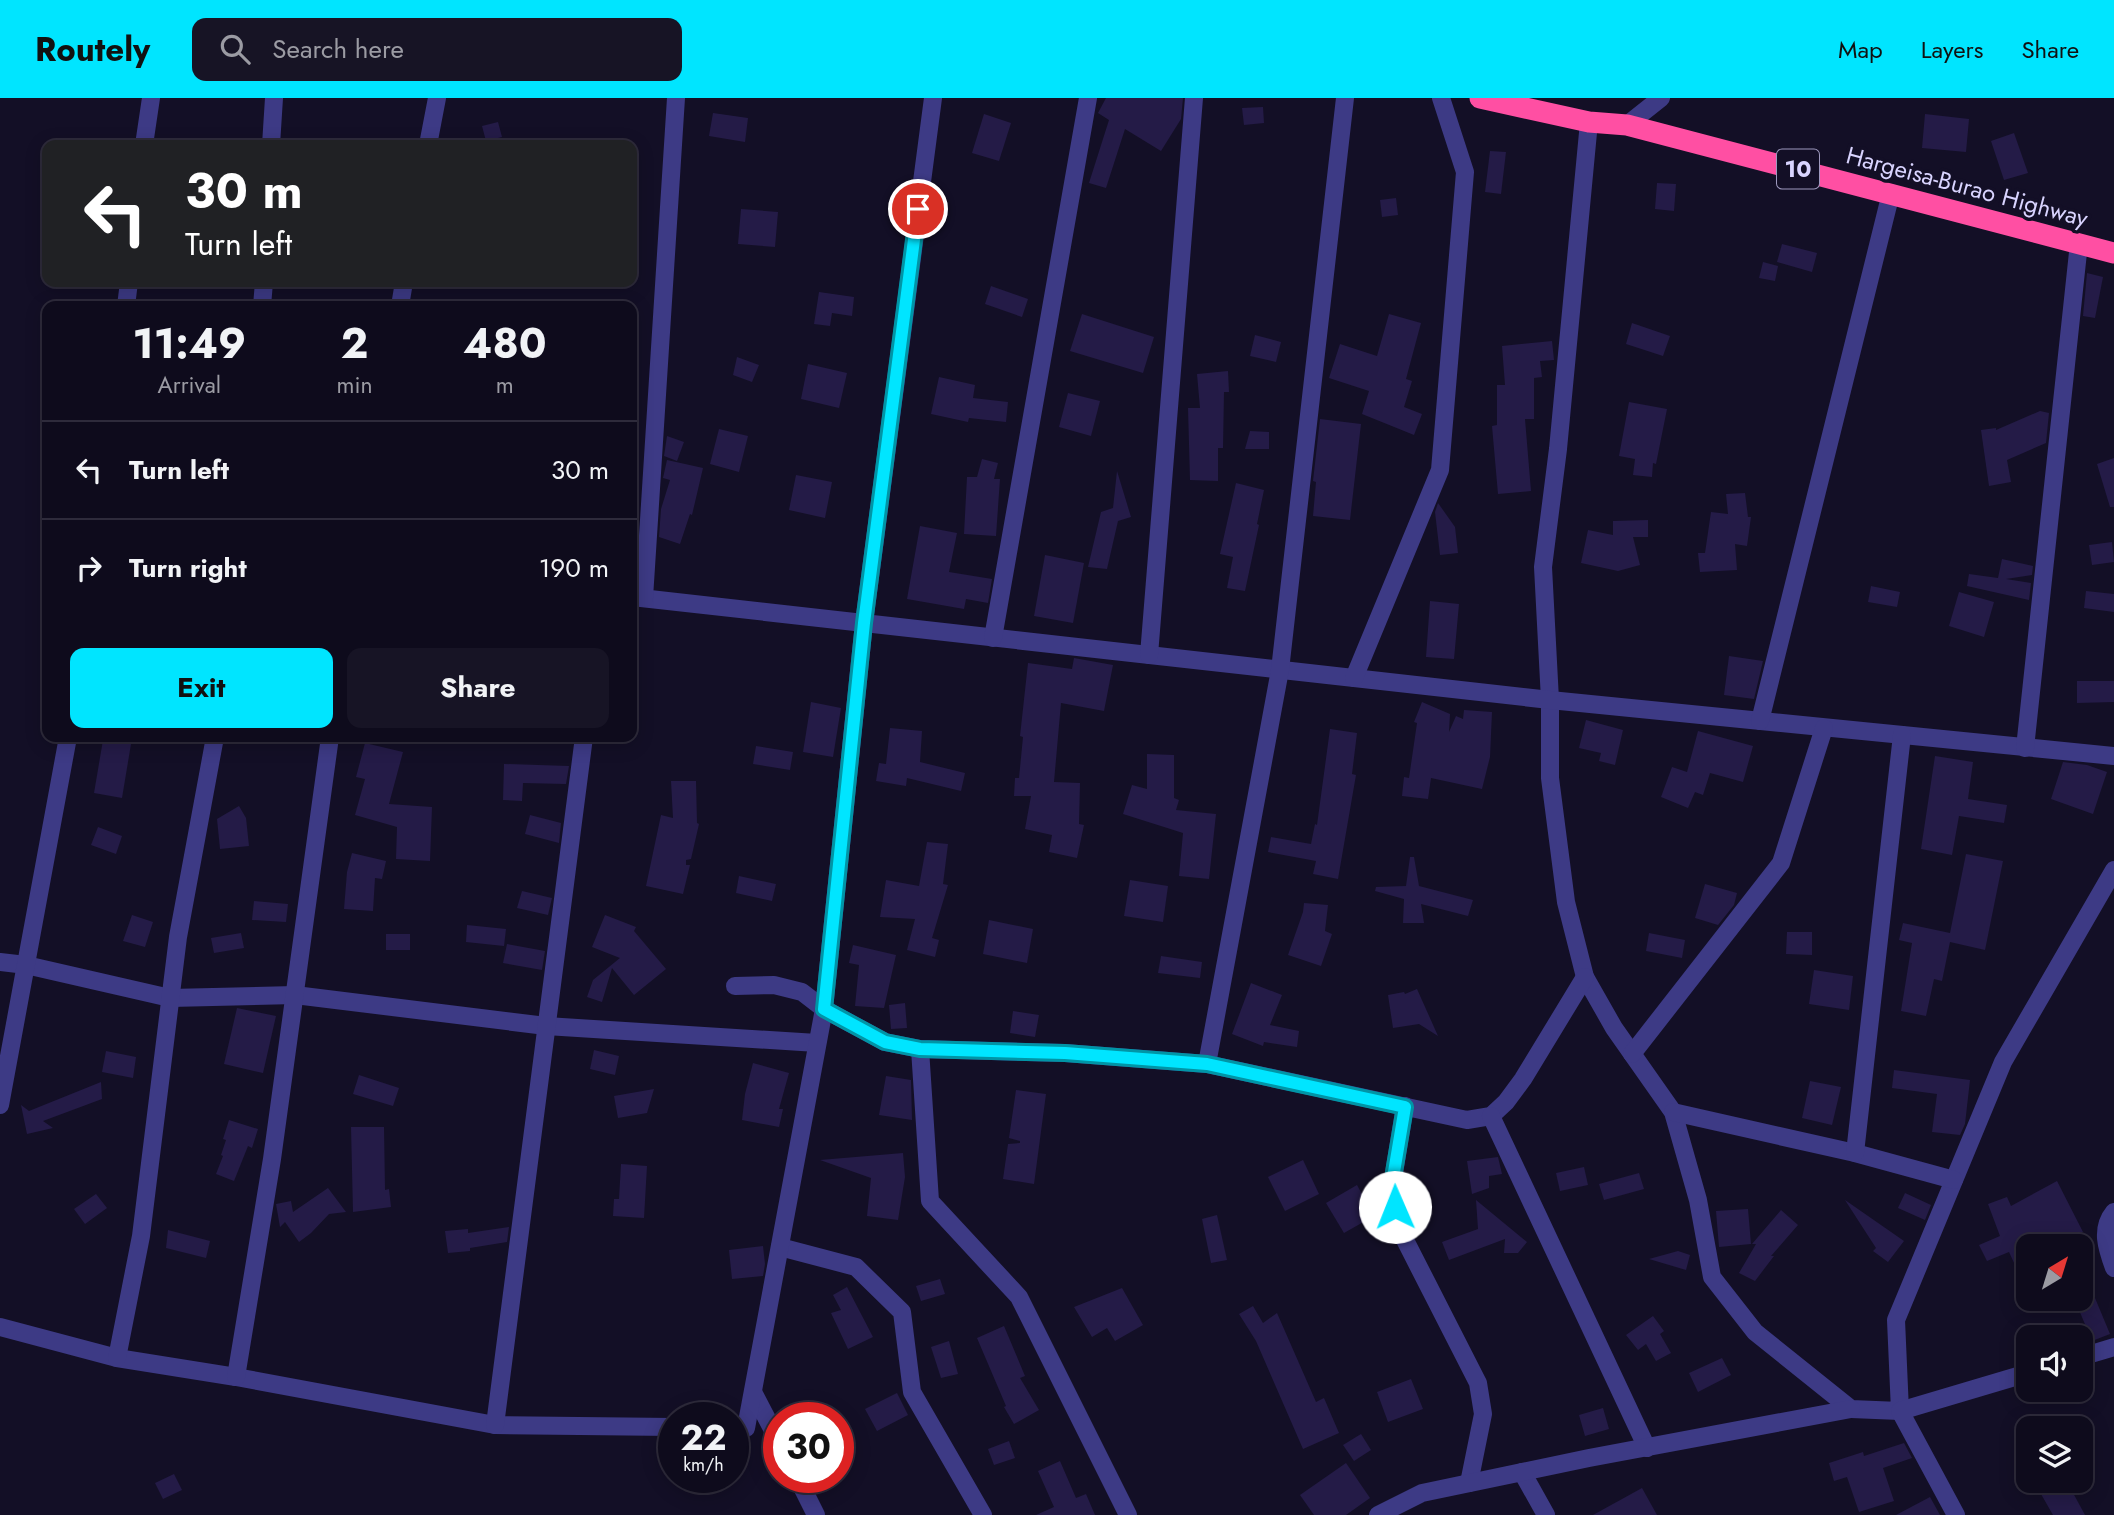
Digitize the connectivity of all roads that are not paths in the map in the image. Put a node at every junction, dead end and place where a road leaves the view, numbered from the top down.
1 (151, 98) edge
2 (274, 98) edge
3 (437, 98) edge
4 (676, 98) edge
5 (933, 98) edge
6 (1088, 98) edge
7 (1194, 98) edge
8 (1345, 98) edge
9 (1441, 98) edge
10 (1480, 98) edge
11 (1661, 98) edge
12 (1589, 122) junction
13 (1627, 125) junction
14 (145, 140) edge
15 (271, 140) edge
16 (429, 140) edge
17 (1891, 193) junction
18 (2079, 243) junction
19 (2114, 253) edge
20 (638, 597) edge
21 (864, 623) junction
22 (993, 638) junction
23 (1149, 655) junction
24 (1280, 670) junction
25 (1354, 678) junction
26 (1550, 700) junction
27 (1760, 721) junction
28 (1824, 728) junction
29 (1902, 735) junction
30 (67, 742) edge
31 (214, 742) edge
32 (329, 742) edge
33 (583, 742) edge
34 (2025, 747) junction
35 (2114, 756) edge
36 (2114, 870) edge
37 (0, 962) edge
38 (26, 965) junction
39 (1585, 978) junction
40 (735, 986) dead end
41 (295, 995) junction
42 (170, 998) junction
43 (824, 1009) junction
44 (546, 1026) junction
45 (817, 1043) junction
46 (920, 1049) junction
47 (1632, 1054) junction
48 (1207, 1064) junction
49 (0, 1105) edge
50 (1405, 1107) junction
51 (1673, 1112) junction
52 (1491, 1116) junction
53 (1856, 1153) junction
54 (1954, 1180) junction
55 (2114, 1212) edge
56 (780, 1247) junction
57 (2114, 1268) edge
58 (0, 1327) edge
59 (2114, 1347) edge
60 (2093, 1353) edge
61 (117, 1358) junction
62 (236, 1377) junction
63 (2016, 1377) edge
64 (753, 1392) junction
65 (1851, 1409) junction
66 (763, 1411) edge
67 (1900, 1411) junction
68 (749, 1413) edge
69 (495, 1425) junction
70 (658, 1427) edge
71 (1647, 1448) junction
72 (1522, 1472) junction
73 (1469, 1483) junction
74 (805, 1493) edge
75 (816, 1515) edge
76 (983, 1515) edge
77 (1128, 1515) edge
78 (1380, 1515) edge
79 (1546, 1515) edge
80 (1956, 1515) edge

1 - 14 street
2 - 15 street
3 - 16 street
4 - 20 street
5 - 21 street
6 - 22 street
7 - 23 street
8 - 24 street
9 - 25 street
10 - 12 highway, Hargeisa-Burao Highway / 10
11 - 13 street
12 - 13 highway, Hargeisa-Burao Highway / 10
12 - 26 street
13 - 17 highway, Hargeisa-Burao Highway / 10
17 - 18 highway, Hargeisa-Burao Highway / 10
17 - 27 street
18 - 19 highway, Hargeisa-Burao Highway / 10
18 - 34 street
20 - 21 street
21 - 22 street
21 - 43 street
22 - 23 street
23 - 24 street
24 - 25 street
24 - 48 street
25 - 26 street
26 - 27 street
26 - 39 street
27 - 28 street
28 - 29 street
28 - 47 street
29 - 34 street
29 - 53 street
30 - 38 street
31 - 42 street
32 - 41 street
33 - 44 street
34 - 35 street
36 - 54 street
37 - 38 street
38 - 42 street
38 - 49 street
39 - 47 street
39 - 52 street
40 - 43 street
41 - 42 street
41 - 44 street
41 - 62 street
42 - 61 street
43 - 45 street
43 - 46 street
44 - 45 street
44 - 69 street
45 - 56 street
46 - 48 street
46 - 77 street
47 - 51 street
48 - 50 street
50 - 52 street
50 - 73 street
51 - 53 street
51 - 65 street
52 - 71 street
53 - 54 street
54 - 67 street
55 - 57 street
56 - 64 street
56 - 76 street
58 - 61 street
59 - 60 street
61 - 62 street
62 - 69 street
63 - 67 street
64 - 66 street
64 - 68 street
65 - 67 street
65 - 71 street
67 - 80 street
69 - 70 street
71 - 72 street
72 - 73 street
72 - 79 street
73 - 78 street
74 - 75 street

